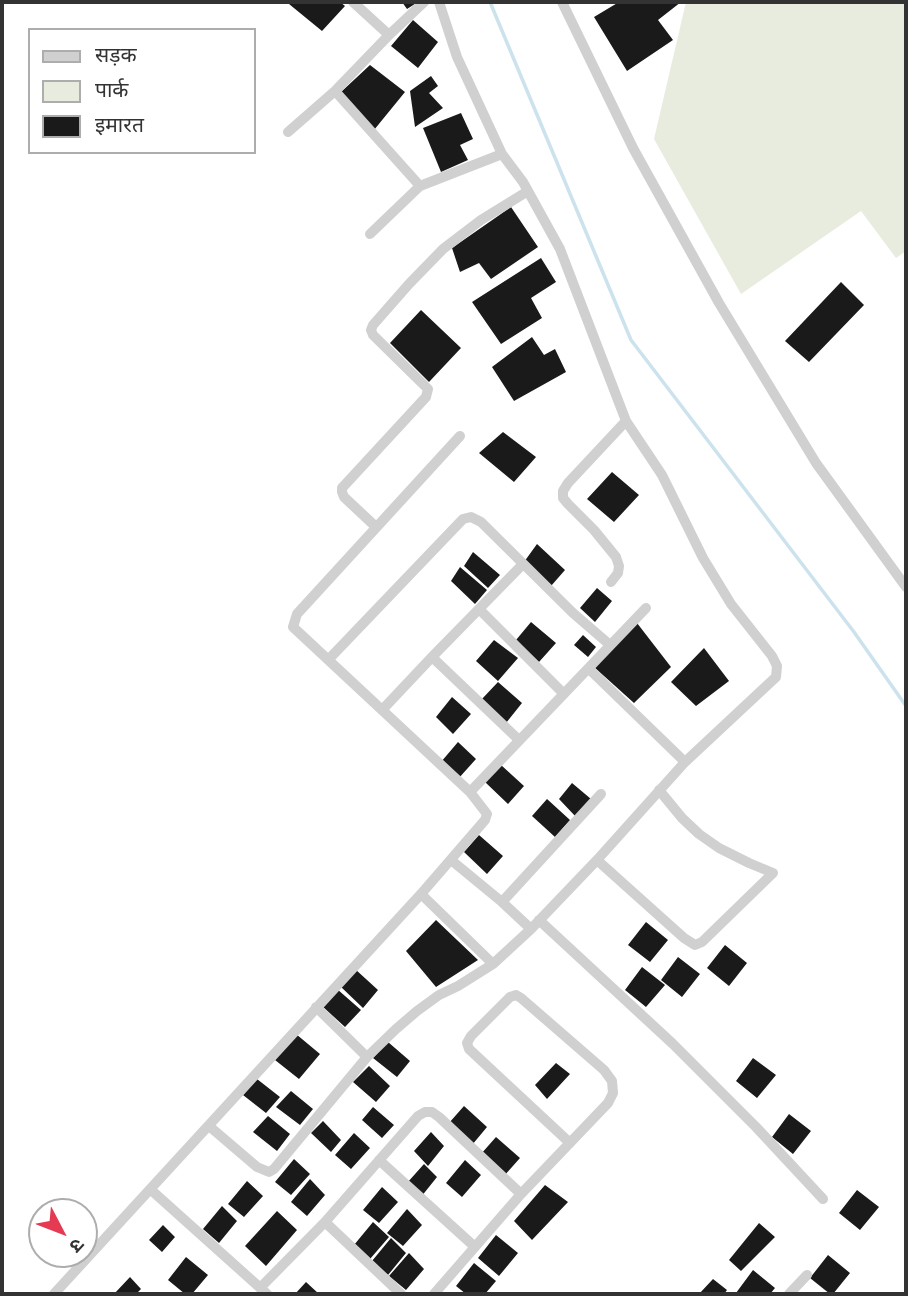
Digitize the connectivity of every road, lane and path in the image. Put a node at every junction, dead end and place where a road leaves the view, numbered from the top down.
1 (353, 2) edge
2 (424, 2) edge
3 (439, 2) edge
4 (562, 2) edge
5 (389, 35) junction
6 (335, 90) junction
7 (288, 132) dead end
8 (502, 154) junction
9 (419, 186) junction
10 (528, 191) junction
11 (370, 234) dead end
12 (626, 421) junction
13 (460, 436) dead end
14 (376, 527) junction
15 (523, 565) junction
16 (611, 582) dead end
17 (906, 587) edge
18 (646, 608) dead end
19 (479, 609) junction
20 (610, 645) junction
21 (432, 657) junction
22 (329, 659) junction
23 (589, 669) junction
24 (564, 694) junction
25 (383, 709) junction
26 (519, 740) junction
27 (685, 762) junction
28 (659, 790) junction
29 (470, 792) junction
30 (601, 794) dead end
31 (451, 860) junction
32 (597, 860) junction
33 (421, 894) junction
34 (502, 902) junction
35 (538, 920) junction
36 (531, 929) junction
37 (493, 964) junction
38 (316, 1007) junction
39 (368, 1057) junction
40 (209, 1126) junction
41 (570, 1143) junction
42 (379, 1160) junction
43 (150, 1189) junction
44 (521, 1194) junction
45 (823, 1199) dead end
46 (325, 1222) junction
47 (475, 1247) junction
48 (807, 1275) dead end
49 (263, 1291) edge
50 (54, 1294) edge
51 (401, 1294) edge
52 (434, 1294) edge
53 (789, 1294) edge

1 - 5 street
2 - 5 street
3 - 8 street
4 - 17 street
5 - 6 street
6 - 7 street
6 - 9 street
8 - 9 street
8 - 10 street
9 - 11 street
10 - 12 street
10 - 14 street
12 - 16 street
12 - 27 street
13 - 14 street
14 - 22 street
15 - 19 street
15 - 20 street
15 - 22 street
18 - 20 street
19 - 21 street
19 - 24 street
20 - 23 street
21 - 25 street
21 - 26 street
22 - 25 street
23 - 24 street
23 - 27 street
24 - 26 street
25 - 29 street
26 - 29 street
27 - 28 street
28 - 32 street
28 - 32 street
29 - 31 street
30 - 34 street
31 - 33 street
31 - 34 street
32 - 35 street
33 - 37 street
33 - 38 street
34 - 36 street
35 - 36 street
35 - 45 street
36 - 37 street
37 - 39 street
38 - 39 street
38 - 40 street
39 - 40 street
40 - 43 street
41 - 41 street
41 - 44 street
42 - 44 street
42 - 46 street
42 - 47 street
43 - 49 street
43 - 50 street
44 - 47 street
46 - 49 street
46 - 51 street
47 - 52 street
48 - 53 street

